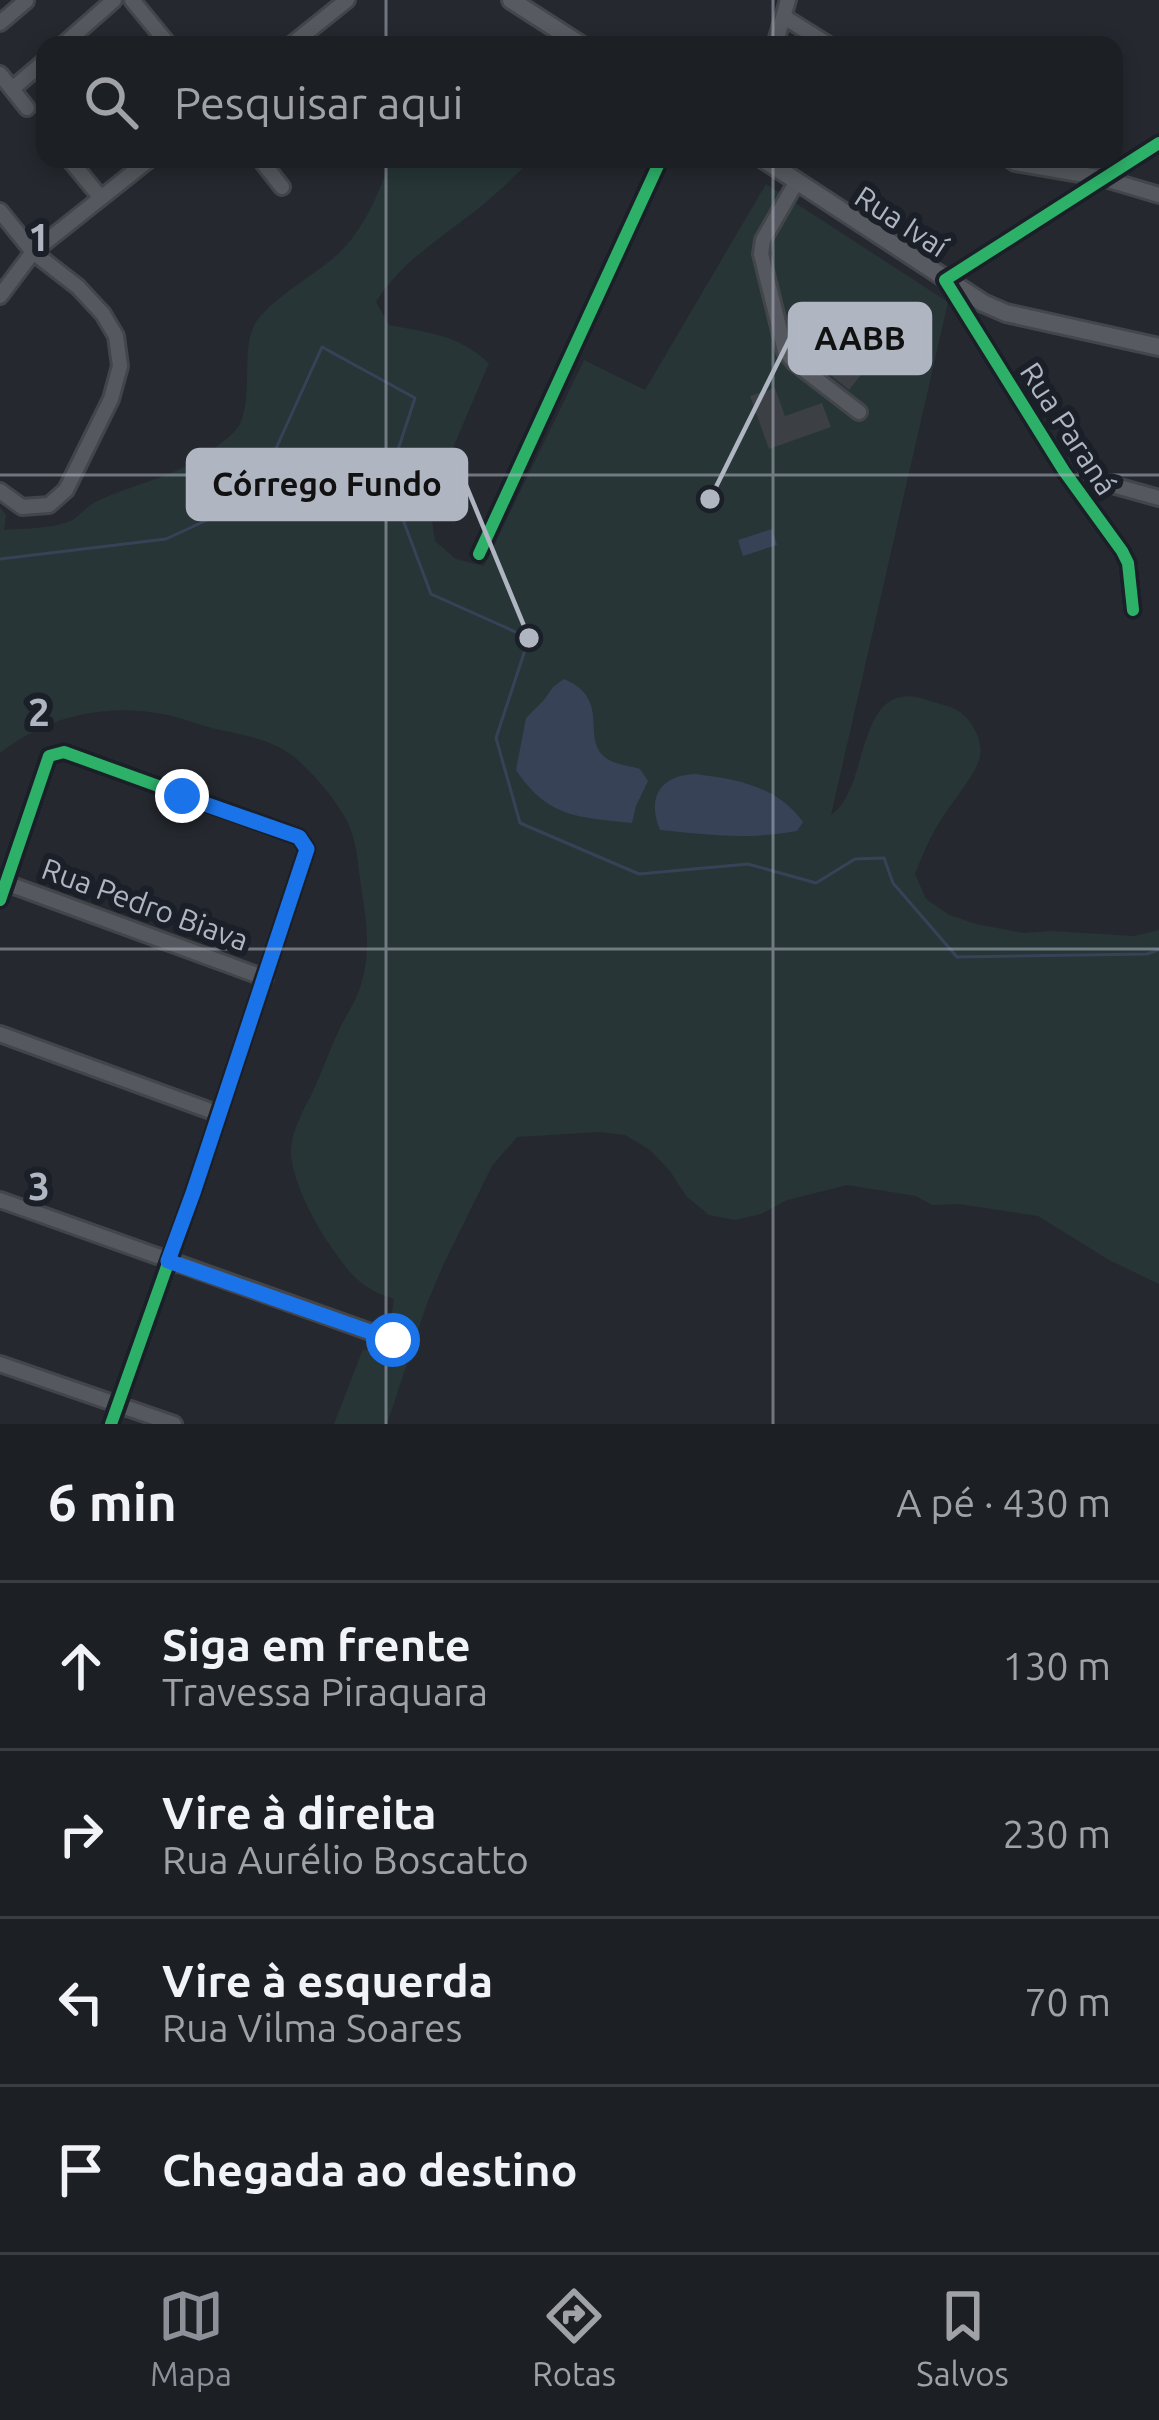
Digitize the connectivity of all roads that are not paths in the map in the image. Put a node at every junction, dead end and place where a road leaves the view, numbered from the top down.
1 (113, 0) edge
2 (132, 0) edge
3 (347, 0) edge
4 (511, 0) edge
5 (788, 0) edge
6 (26, 1) edge
7 (784, 17) junction
8 (0, 23) edge
9 (73, 36) edge
10 (162, 36) edge
11 (303, 36) edge
12 (567, 36) edge
13 (778, 36) edge
14 (815, 36) edge
15 (36, 69) edge
16 (0, 74) edge
17 (12, 89) junction
18 (27, 108) dead end
19 (1159, 143) edge
20 (1123, 165) edge
21 (76, 168) edge
22 (139, 168) edge
23 (267, 168) edge
24 (657, 168) edge
25 (776, 168) edge
26 (1044, 168) edge
27 (1118, 168) edge
28 (1102, 178) junction
29 (796, 181) junction
30 (282, 187) dead end
31 (1159, 195) edge
32 (101, 198) junction
33 (0, 211) edge
34 (33, 252) junction
35 (945, 280) junction
36 (0, 296) edge
37 (1159, 347) edge
38 (859, 412) dead end
39 (1064, 472) junction
40 (0, 491) edge
41 (1159, 498) edge
42 (479, 554) dead end
43 (1133, 610) dead end
44 (6, 883) junction
45 (0, 900) edge
46 (265, 978) junction
47 (0, 1034) edge
48 (220, 1114) junction
49 (0, 1200) edge
50 (168, 1261) junction
51 (393, 1340) dead end
52 (0, 1364) edge
53 (117, 1404) junction
54 (111, 1424) edge
55 (173, 1424) edge

1 - 9 street
2 - 10 street
3 - 11 street
4 - 12 main road
5 - 7 street
6 - 8 street
7 - 13 street
7 - 14 street
15 - 17 street
16 - 17 street
17 - 18 street
19 - 20 street
21 - 32 street
22 - 32 street
23 - 30 street
24 - 42 street
25 - 29 main road, Rua Ivaí
26 - 28 street
27 - 28 street
28 - 31 street
28 - 35 street
29 - 35 main road, Rua Ivaí
29 - 38 street
32 - 34 street
33 - 34 street
34 - 36 street
34 - 40 street
35 - 37 main road, Rua Ivaí
35 - 39 street, Rua Paraná
39 - 41 street
39 - 43 street, Rua Paraná
44 - 45 street
44 - 46 street, Rua Pedro Biava
44 - 46 street
46 - 48 street
47 - 48 street
48 - 50 street
49 - 50 street
50 - 51 street
50 - 53 street
52 - 53 street
53 - 54 street
53 - 55 street

